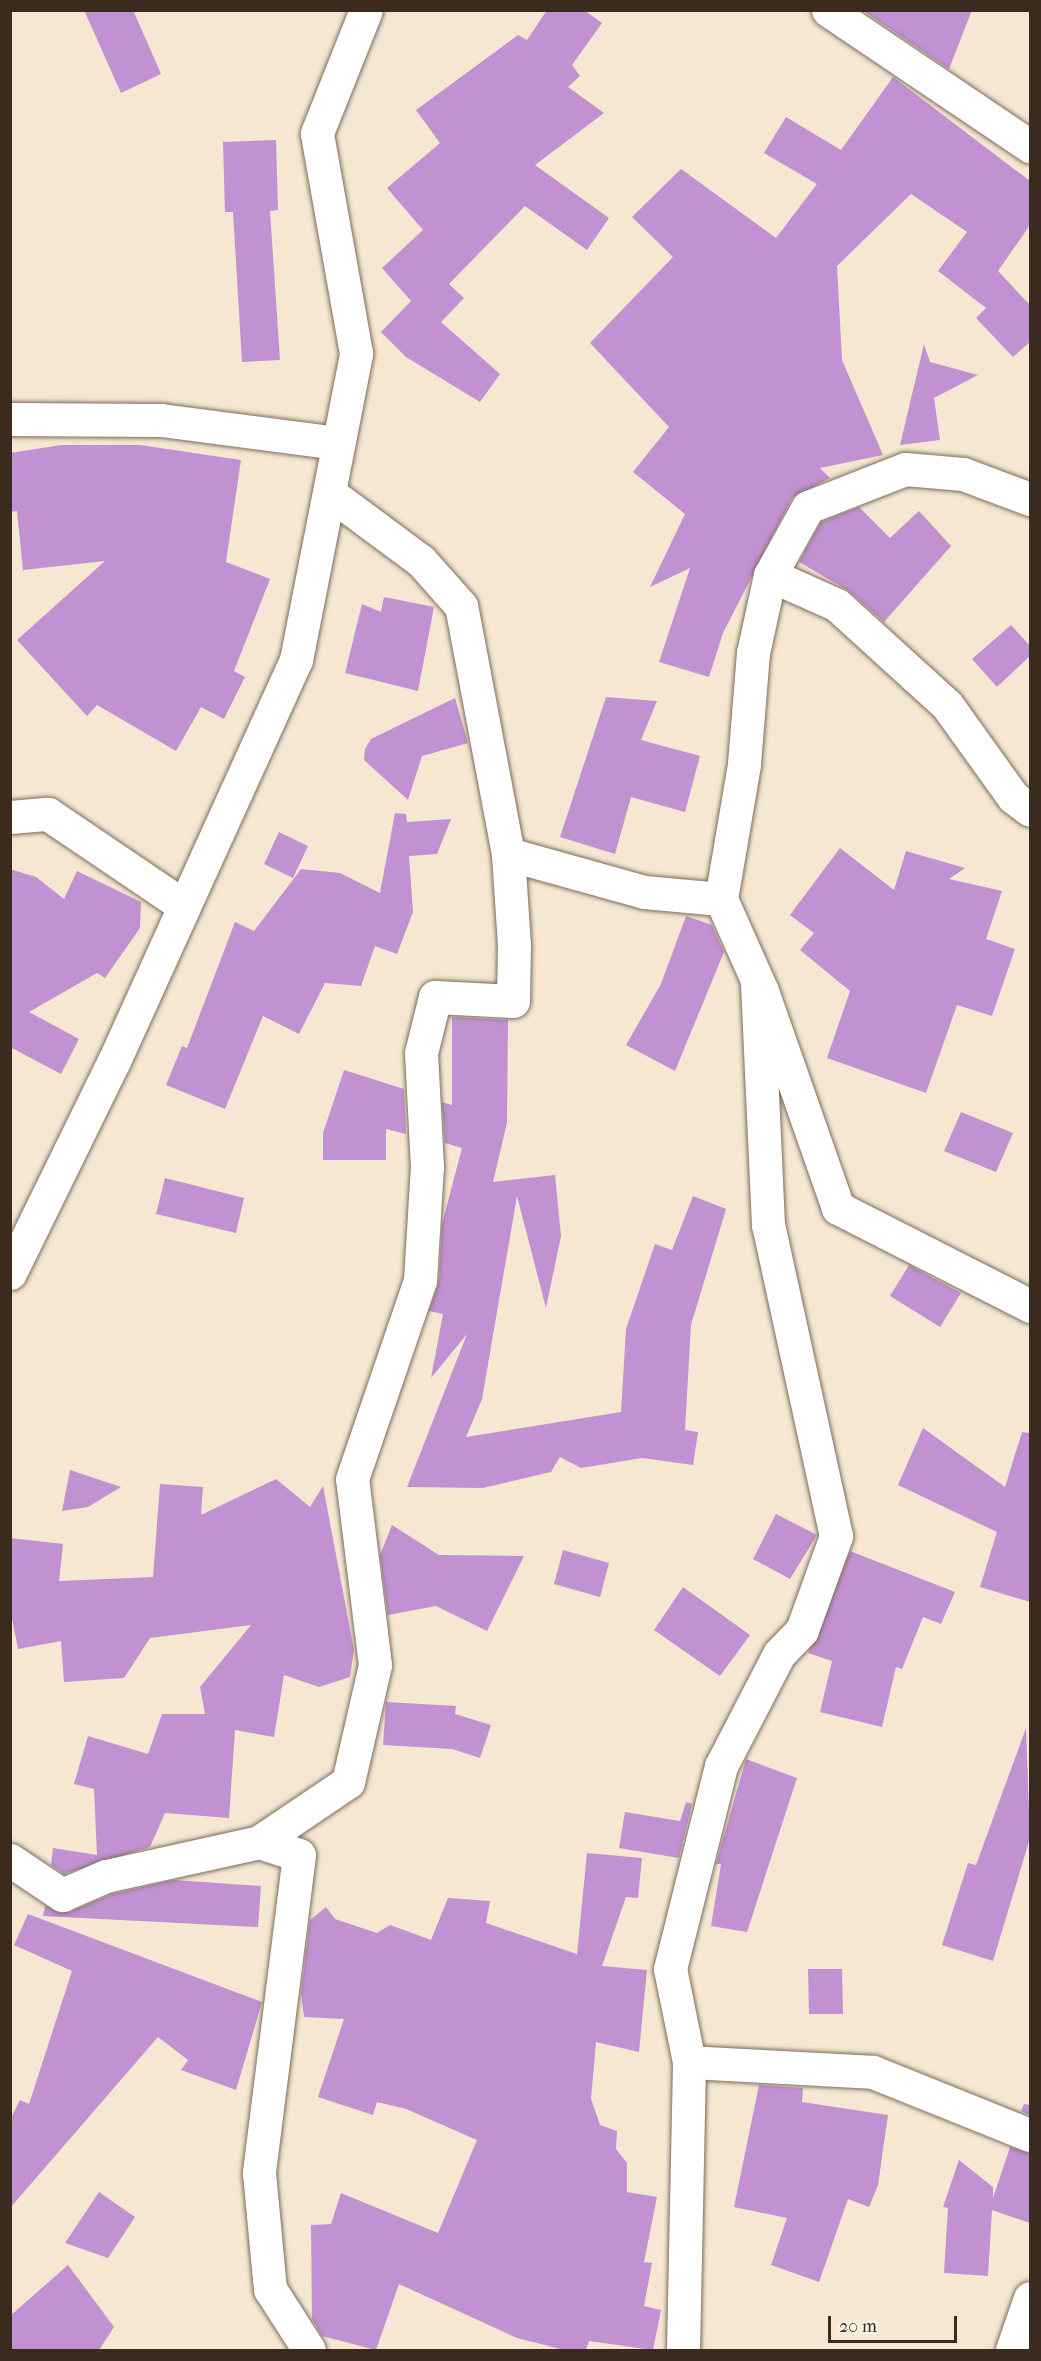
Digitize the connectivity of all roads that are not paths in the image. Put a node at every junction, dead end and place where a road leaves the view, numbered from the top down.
1 (366, 10) edge
2 (828, 10) edge
3 (1030, 146) edge
4 (10, 419) edge
5 (337, 443) junction
6 (332, 495) junction
7 (1030, 499) edge
8 (770, 575) junction
9 (1030, 810) edge
10 (10, 817) edge
11 (508, 854) junction
12 (721, 899) junction
13 (184, 906) junction
14 (757, 982) junction
15 (10, 1273) edge
16 (1030, 1306) edge
17 (259, 1842) junction
18 (10, 1860) edge
19 (689, 2062) junction
20 (1030, 2135) edge
21 (1030, 2298) edge
22 (309, 2350) edge
23 (683, 2350) edge
24 (1012, 2350) edge

1 - 5 street
2 - 3 street
4 - 5 street
5 - 6 street
6 - 11 street
6 - 13 street
7 - 8 street
8 - 9 street
8 - 12 street
10 - 13 street
11 - 12 street
11 - 17 street
12 - 14 street
13 - 15 street
14 - 16 street
14 - 19 street
17 - 18 street
17 - 22 street
19 - 20 street
19 - 23 street
21 - 24 street

